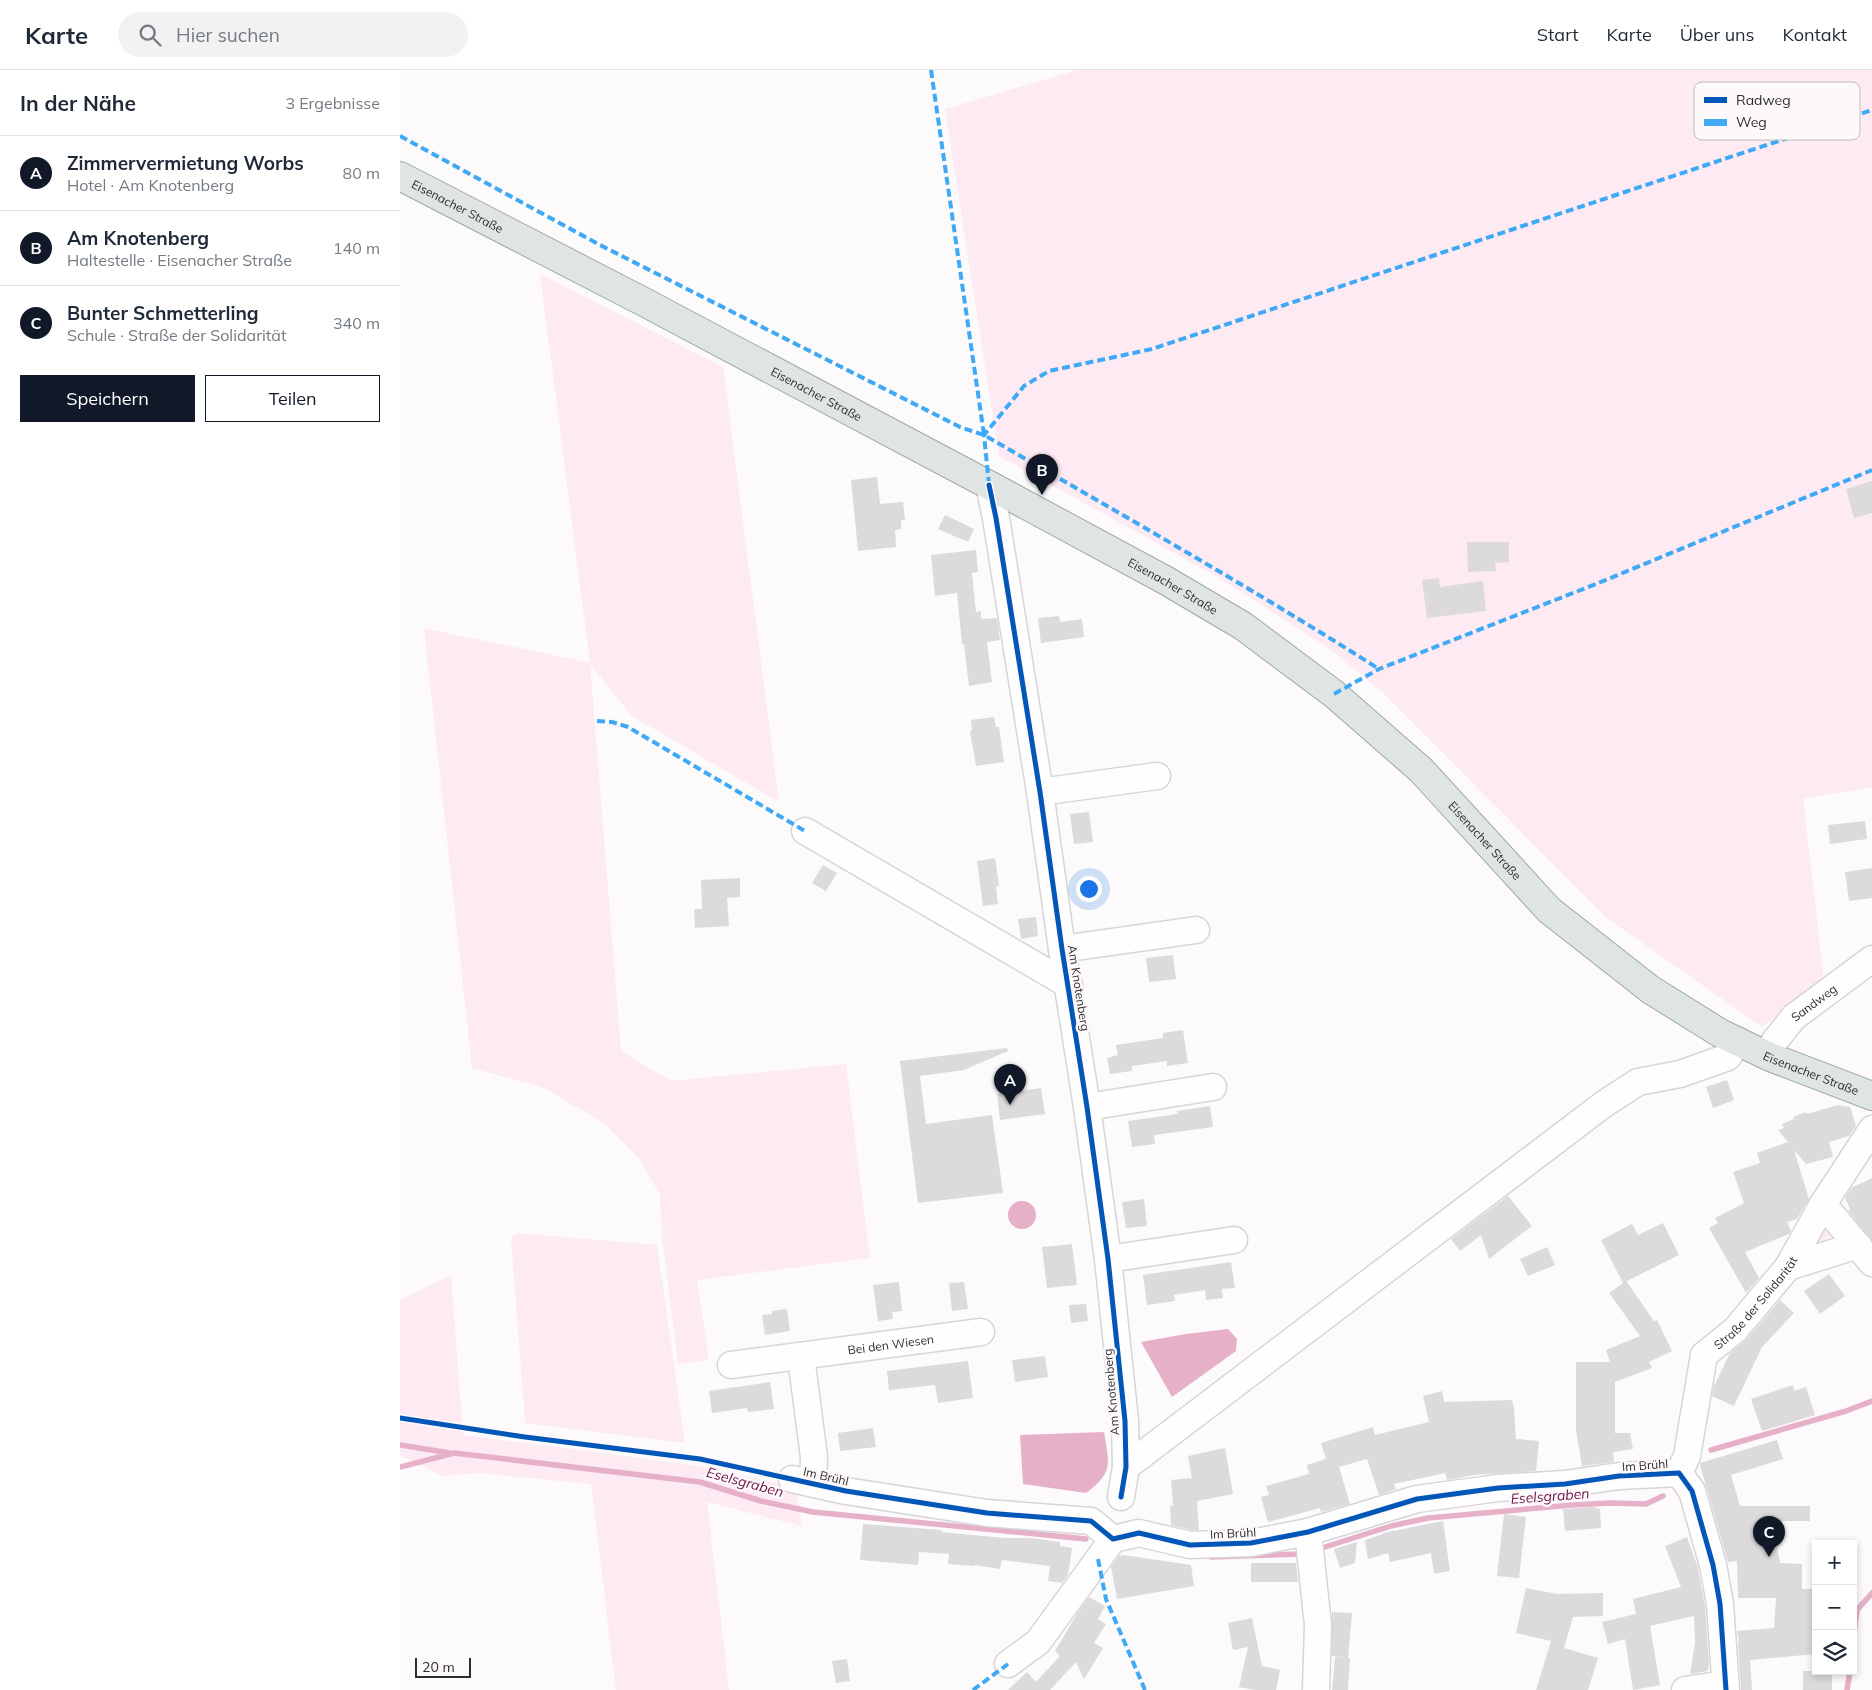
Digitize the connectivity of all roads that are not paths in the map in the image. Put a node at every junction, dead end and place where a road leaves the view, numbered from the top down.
1 (400, 176) edge
2 (989, 484) junction
3 (1157, 776) dead end
4 (1040, 792) junction
5 (805, 831) dead end
6 (1196, 930) dead end
7 (1062, 949) junction
8 (1872, 959) edge
9 (1069, 985) junction
10 (1738, 1041) junction
11 (1770, 1057) junction
12 (1213, 1088) dead end
13 (1872, 1096) edge
14 (1087, 1107) junction
15 (1872, 1129) edge
16 (1823, 1204) junction
17 (1234, 1240) dead end
18 (1865, 1254) edge
19 (1108, 1259) junction
20 (1788, 1267) junction
21 (981, 1332) dead end
22 (801, 1357) junction
23 (731, 1365) dead end
24 (1126, 1467) junction
25 (1679, 1473) junction
26 (1121, 1497) junction
27 (1091, 1521) junction
28 (1308, 1532) junction
29 (1139, 1533) junction
30 (1113, 1539) junction
31 (1008, 1664) dead end
32 (1726, 1687) edge
33 (1316, 1690) edge
34 (1685, 1690) edge

1 - 2 main road, Eisenacher Straße
2 - 4 street, Am Knotenberg
2 - 10 main road, Eisenacher Straße
3 - 4 street
4 - 7 street, Am Knotenberg
5 - 9 street, Am Knotenberg
6 - 7 street, Am Knotenberg
7 - 9 street, Am Knotenberg
8 - 11 street, Sandweg
9 - 14 street, Am Knotenberg
10 - 11 main road, Eisenacher Straße
10 - 24 street
11 - 13 main road, Eisenacher Straße
12 - 14 street
14 - 19 street, Am Knotenberg
15 - 16 street, Straße der Solidarität
16 - 18 street
16 - 20 street, Straße der Solidarität
17 - 19 street
18 - 20 street
19 - 24 street, Am Knotenberg
20 - 25 street, Straße der Solidarität
21 - 22 street, Bei den Wiesen
22 - 23 street, Bei den Wiesen
22 - 27 street, Im Brühl
24 - 26 street, Am Knotenberg
25 - 28 street, Im Brühl
25 - 32 street
26 - 27 street
26 - 29 street
27 - 30 street
28 - 29 street, Im Brühl
28 - 33 street
29 - 30 street, Im Brühl
30 - 31 street
32 - 34 street

